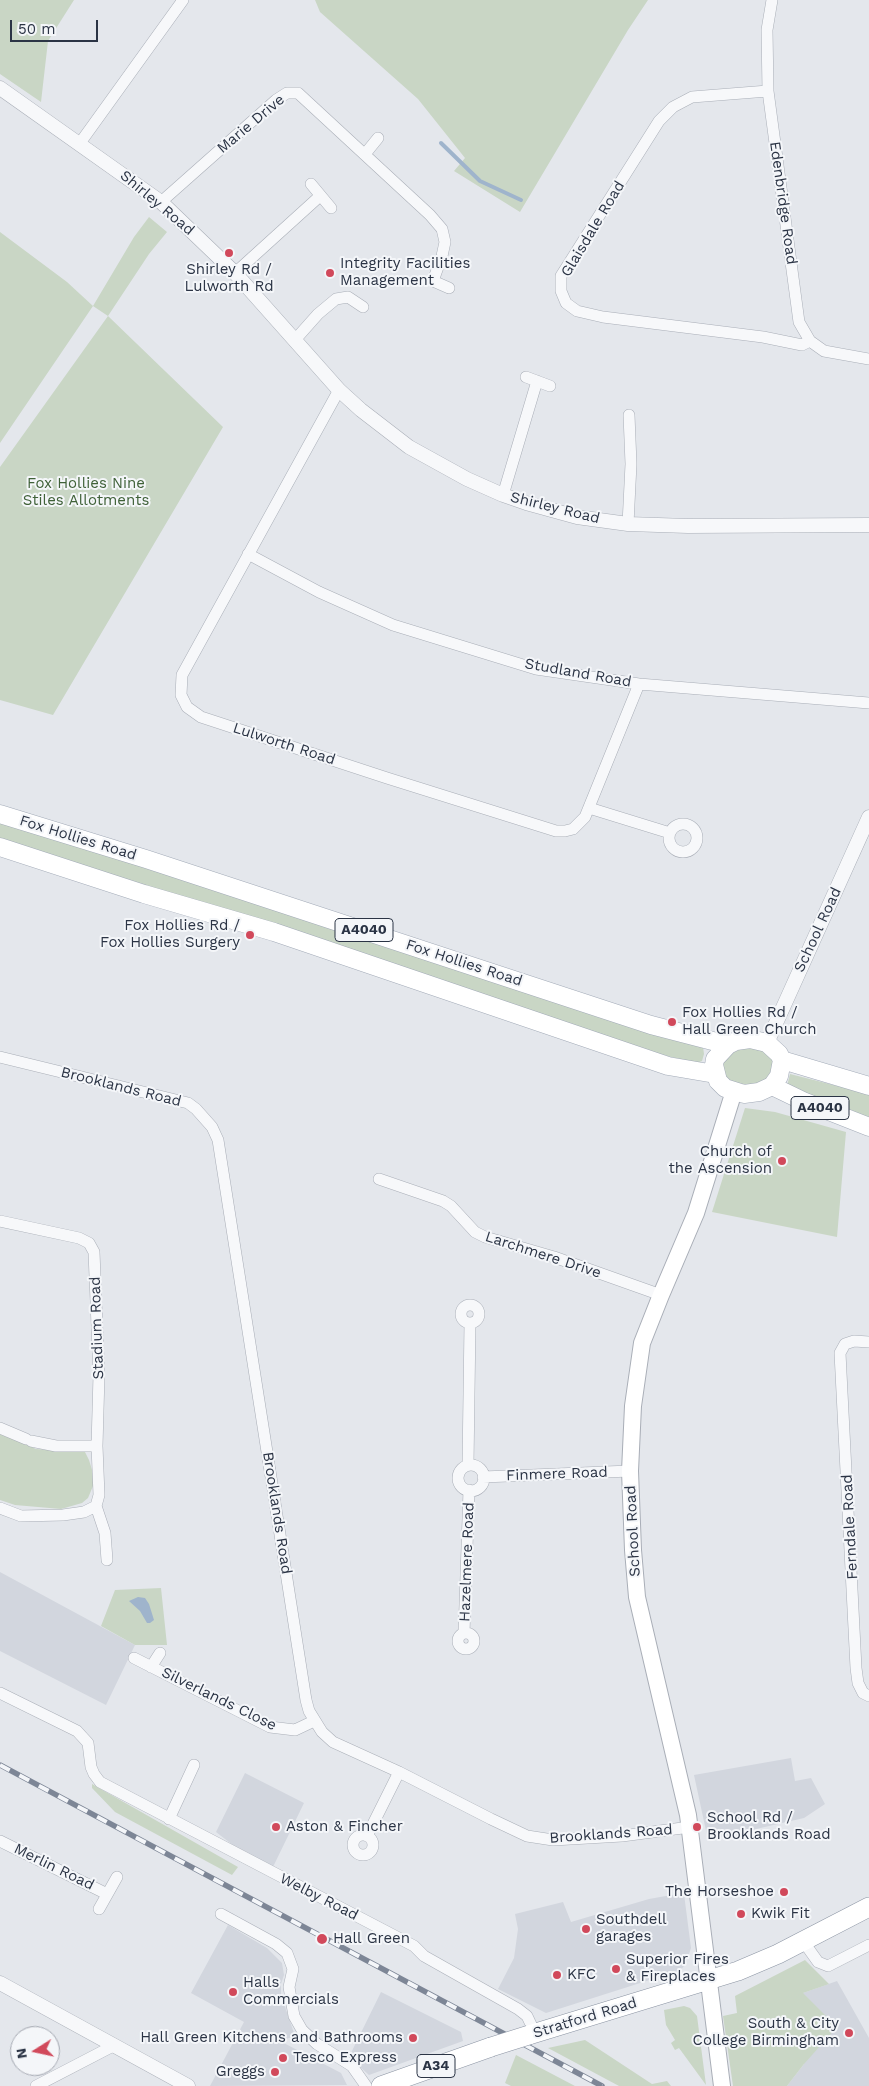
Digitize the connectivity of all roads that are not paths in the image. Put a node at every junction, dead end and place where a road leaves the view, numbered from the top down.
1 (183, 0) edge
2 (772, 0) edge
3 (0, 88) edge
4 (768, 91) junction
5 (378, 138) dead end
6 (80, 143) junction
7 (365, 154) junction
8 (311, 184) dead end
9 (320, 196) junction
10 (161, 202) junction
11 (331, 208) dead end
12 (235, 273) junction
13 (449, 288) dead end
14 (363, 308) dead end
15 (294, 341) junction
16 (810, 341) junction
17 (869, 359) edge
18 (550, 386) dead end
19 (339, 390) junction
20 (629, 415) dead end
21 (503, 495) junction
22 (628, 524) junction
23 (869, 525) edge
24 (248, 554) junction
25 (639, 684) junction
26 (869, 704) edge
27 (590, 808) junction
28 (0, 814) edge
29 (869, 817) edge
30 (670, 833) dead end
31 (0, 847) edge
32 (767, 1043) junction
33 (728, 1045) junction
34 (0, 1057) edge
35 (782, 1060) junction
36 (715, 1074) junction
37 (772, 1086) junction
38 (869, 1086) edge
39 (734, 1091) junction
40 (869, 1127) edge
41 (379, 1179) dead end
42 (0, 1221) edge
43 (661, 1295) junction
44 (470, 1323) dead end
45 (869, 1342) edge
46 (0, 1428) edge
47 (97, 1446) junction
48 (468, 1465) junction
49 (630, 1471) junction
50 (483, 1477) junction
51 (469, 1490) junction
52 (96, 1506) junction
53 (0, 1508) edge
54 (107, 1560) dead end
55 (464, 1633) dead end
56 (160, 1652) dead end
57 (134, 1658) dead end
58 (151, 1667) junction
59 (0, 1693) edge
60 (869, 1696) edge
61 (314, 1721) junction
62 (194, 1765) dead end
63 (399, 1772) junction
64 (169, 1819) junction
65 (690, 1827) junction
66 (367, 1836) dead end
67 (0, 1841) edge
68 (117, 1877) dead end
69 (107, 1894) junction
70 (869, 1908) edge
71 (99, 1909) dead end
72 (221, 1914) dead end
73 (803, 1942) junction
74 (869, 1945) edge
75 (708, 1981) junction
76 (0, 1983) edge
77 (532, 2034) junction
78 (114, 2046) junction
79 (36, 2086) edge
80 (188, 2086) edge
81 (366, 2086) edge
82 (381, 2086) edge
83 (722, 2086) edge

1 - 6 street
2 - 4 street, Edenbridge Road
3 - 6 street, Shirley Road
4 - 16 street, Edenbridge Road
4 - 16 street, Glaisdale Road
5 - 7 street
6 - 10 street, Shirley Road
7 - 10 street, Marie Drive
7 - 13 street, Marie Drive
8 - 9 street
9 - 11 street
9 - 12 street
10 - 12 street, Shirley Road
12 - 15 street, Shirley Road
14 - 15 street
15 - 19 street, Shirley Road
16 - 17 street
18 - 21 street
19 - 21 street, Shirley Road
19 - 24 street, Lulworth Road
20 - 22 street
21 - 22 street, Shirley Road
22 - 23 street, Shirley Road
24 - 25 street, Studland Road
24 - 27 street, Lulworth Road
25 - 26 street, Studland Road
25 - 27 street, Lulworth Road
27 - 30 street
28 - 33 main road, Fox Hollies Road / A4040
29 - 32 street, School Road
31 - 36 main road, A4040
32 - 33 main road
32 - 35 main road
33 - 36 main road
34 - 61 street, Brooklands Road
35 - 37 main road
35 - 38 main road, A4040
36 - 39 main road
37 - 39 main road
37 - 40 main road, A4040
39 - 43 main road, School Road
41 - 43 street, Larchmere Drive
42 - 47 street, Stadium Road
43 - 49 main road, School Road
44 - 48 street, Hazelmere Road
45 - 60 street, Ferndale Road
46 - 47 street
47 - 52 street, Stadium Road
48 - 50 street
48 - 51 street, Hazelmere Road
49 - 50 street, Finmere Road
49 - 65 main road, School Road
50 - 51 street, Hazelmere Road
51 - 55 street, Hazelmere Road
52 - 53 street
52 - 54 street, Stadium Road
56 - 58 street, Silverlands Close
57 - 58 street, Silverlands Close
58 - 61 street, Silverlands Close
59 - 64 street, Welby Road
61 - 63 street, Brooklands Road
62 - 64 street
63 - 65 street, Brooklands Road
63 - 66 street
64 - 77 street, Welby Road
65 - 75 main road, School Road
67 - 69 street, Merlin Road
68 - 69 street, Merlin Road
69 - 71 street, Merlin Road
70 - 73 highway, Stratford Road / A34
72 - 81 street
73 - 74 street
73 - 75 highway, Stratford Road / A34
75 - 77 highway, Stratford Road / A34
75 - 83 main road, School Road
76 - 78 street
77 - 82 highway, Stratford Road / A34, bridge
78 - 79 street
78 - 80 street

